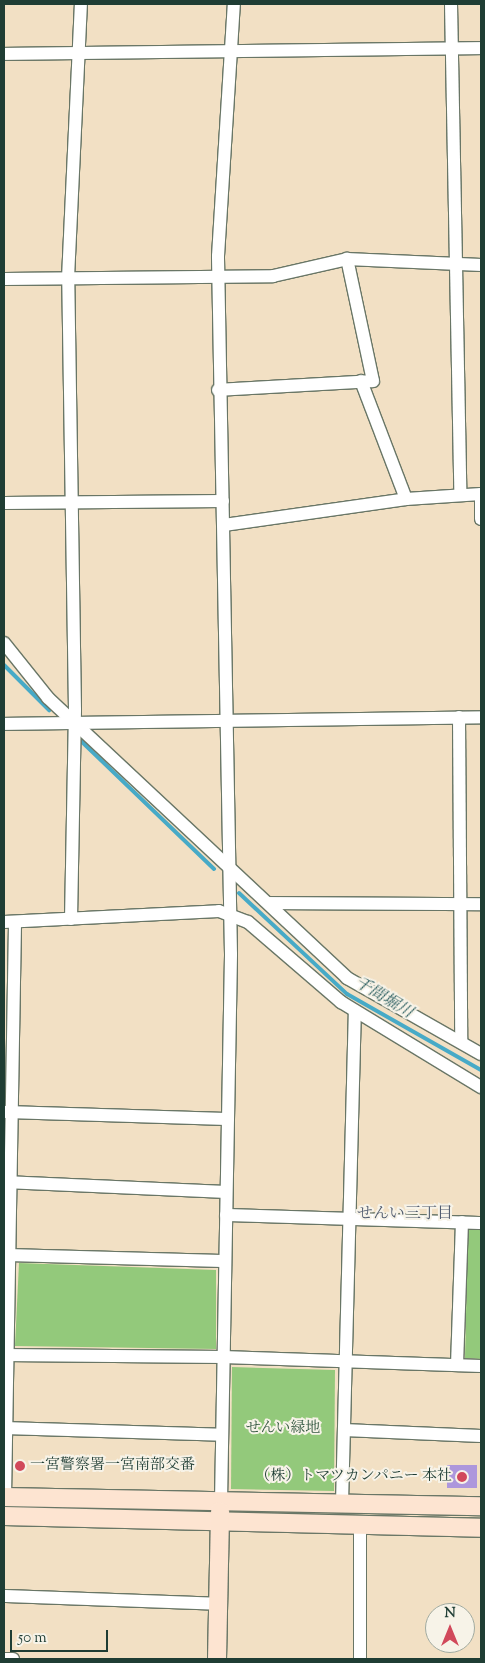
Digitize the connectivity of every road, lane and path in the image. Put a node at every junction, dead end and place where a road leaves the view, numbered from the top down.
1 (82, 4) edge
2 (234, 4) edge
3 (451, 4) edge
4 (481, 48) edge
5 (451, 49) junction
6 (231, 51) junction
7 (4, 54) edge
8 (79, 54) junction
9 (347, 259) junction
10 (454, 262) junction
11 (481, 265) edge
12 (68, 278) junction
13 (218, 278) junction
14 (4, 279) edge
15 (361, 381) junction
16 (218, 390) junction
17 (481, 494) edge
18 (460, 495) junction
19 (406, 499) junction
20 (223, 501) junction
21 (72, 502) junction
22 (4, 503) edge
23 (481, 519) edge
24 (224, 525) junction
25 (4, 643) edge
26 (481, 716) edge
27 (459, 717) junction
28 (225, 720) junction
29 (74, 721) junction
30 (4, 724) edge
31 (228, 864) junction
32 (270, 903) junction
33 (463, 904) junction
34 (481, 904) edge
35 (230, 915) junction
36 (71, 919) junction
37 (9, 922) edge
38 (355, 1011) junction
39 (461, 1042) junction
40 (481, 1054) edge
41 (481, 1087) edge
42 (8, 1112) edge
43 (228, 1119) junction
44 (7, 1182) edge
45 (226, 1192) junction
46 (226, 1216) junction
47 (349, 1220) junction
48 (462, 1222) junction
49 (481, 1222) edge
50 (6, 1254) edge
51 (225, 1261) junction
52 (6, 1355) edge
53 (223, 1357) junction
54 (345, 1360) junction
55 (457, 1365) junction
56 (481, 1366) edge
57 (5, 1428) edge
58 (344, 1430) junction
59 (222, 1435) junction
60 (481, 1436) edge
61 (4, 1497) edge
62 (221, 1501) junction
63 (342, 1503) junction
64 (481, 1506) edge
65 (4, 1516) edge
66 (219, 1521) junction
67 (4, 1525) edge
68 (360, 1526) junction
69 (481, 1528) edge
70 (4, 1596) edge
71 (218, 1604) junction
72 (4, 1659) edge
73 (13, 1659) edge
74 (217, 1659) edge
75 (360, 1659) edge

1 - 8 street
2 - 6 street
3 - 5 street
4 - 5 street
5 - 6 street
5 - 10 street
6 - 8 street
6 - 13 street
7 - 8 street
8 - 12 street
9 - 10 street
9 - 13 street
9 - 15 street
10 - 11 street
10 - 18 street
12 - 13 street
12 - 14 street
12 - 21 street
13 - 16 street
15 - 16 street
15 - 19 street
16 - 20 street
17 - 18 street
17 - 23 street
18 - 19 street
19 - 24 street
20 - 21 street
20 - 24 street
21 - 22 street
21 - 29 street
24 - 28 street
25 - 29 street
26 - 27 street
27 - 28 street
27 - 33 street
28 - 29 street
28 - 31 street
29 - 30 street
29 - 31 street
29 - 36 street
31 - 32 street
31 - 35 street
32 - 33 street
32 - 39 street
33 - 34 street
33 - 39 street
35 - 36 street
35 - 38 street
35 - 43 street
36 - 37 street
37 - 42 street
38 - 41 street
38 - 47 street
39 - 40 street
42 - 43 street
42 - 44 street
43 - 45 street
44 - 45 street
44 - 50 street
45 - 46 street
46 - 47 street
46 - 51 street
47 - 48 street
47 - 54 street
48 - 49 street
48 - 55 street
50 - 51 street
50 - 52 street
51 - 53 street
52 - 53 street
52 - 57 street
53 - 54 street
53 - 59 street
54 - 55 street
54 - 58 street
55 - 56 street
57 - 59 street
57 - 61 street
58 - 60 street
58 - 63 street
59 - 62 street
61 - 62 street
62 - 63 street
62 - 66 street
63 - 64 street
65 - 66 street
65 - 67 street
66 - 68 street
66 - 71 street
68 - 69 street
68 - 75 street
70 - 71 street
71 - 74 street
72 - 73 street

